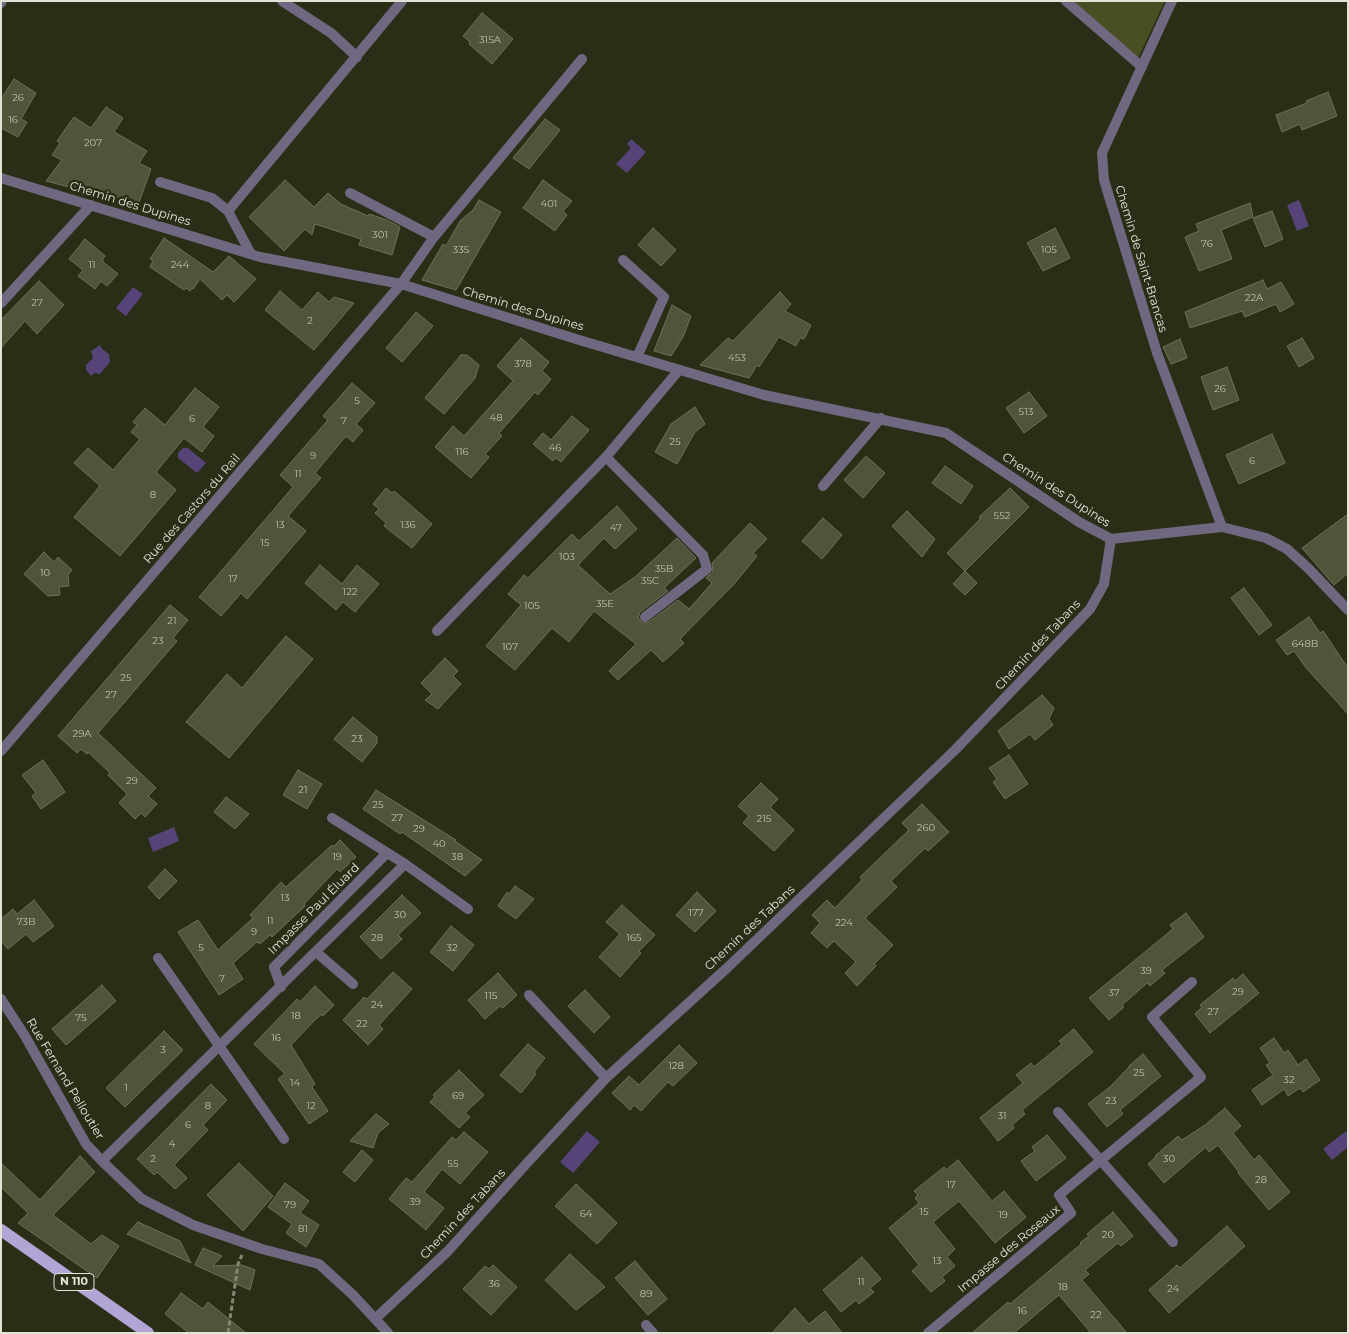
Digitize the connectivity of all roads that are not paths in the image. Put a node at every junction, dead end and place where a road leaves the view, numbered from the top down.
1 (282, 1) edge
2 (402, 1) edge
3 (1066, 1) edge
4 (1172, 1) edge
5 (357, 57) junction
6 (582, 59) dead end
7 (1142, 67) junction
8 (1, 178) edge
9 (160, 182) dead end
10 (350, 193) dead end
11 (91, 205) junction
12 (228, 211) junction
13 (434, 237) junction
14 (251, 254) junction
15 (623, 260) dead end
16 (401, 284) junction
17 (1, 303) edge
18 (637, 357) junction
19 (678, 370) junction
20 (881, 418) junction
21 (606, 457) junction
22 (823, 486) dead end
23 (1222, 527) junction
24 (1111, 539) junction
25 (1348, 610) edge
26 (645, 617) dead end
27 (438, 631) dead end
28 (1, 751) edge
29 (332, 818) dead end
30 (387, 853) junction
31 (405, 864) junction
32 (468, 908) dead end
33 (316, 952) junction
34 (158, 958) dead end
35 (1192, 982) dead end
36 (353, 984) dead end
37 (281, 987) junction
38 (528, 994) dead end
39 (1, 999) edge
40 (218, 1047) junction
41 (606, 1078) junction
42 (1058, 1112) dead end
43 (284, 1139) dead end
44 (1100, 1160) junction
45 (102, 1161) junction
46 (1, 1230) edge
47 (1173, 1242) dead end
48 (376, 1318) junction
49 (148, 1333) edge
50 (388, 1333) edge
51 (928, 1333) edge

1 - 5 street
2 - 5 street
3 - 7 street
4 - 7 street, Chemin de Saint-Brancas
5 - 12 street
6 - 13 street
7 - 23 street, Chemin de Saint-Brancas
8 - 11 street, Chemin des Dupines
9 - 12 street
10 - 13 street
11 - 14 street, Chemin des Dupines
11 - 17 street
12 - 14 street
13 - 16 street
14 - 16 street, Chemin des Dupines
15 - 18 street
16 - 18 street, Chemin des Dupines
16 - 28 street, Rue des Castors du Rail
18 - 19 street, Chemin des Dupines
19 - 20 street, Chemin des Dupines
19 - 21 street
20 - 22 street
20 - 24 street, Chemin des Dupines
21 - 26 street
21 - 27 street
23 - 24 street, Chemin des Dupines
23 - 25 street, Chemin des Dupines
24 - 41 street, Chemin des Tabans
29 - 30 street
30 - 31 street
30 - 37 street, Impasse Paul Éluard
31 - 32 street
31 - 33 street
33 - 36 street
33 - 37 street
34 - 40 street
35 - 44 street, Impasse des Roseaux
37 - 40 street
38 - 41 street
39 - 45 street, Rue Fernand Pelloutier
40 - 43 street
40 - 45 street
41 - 48 street, Chemin des Tabans
42 - 44 street
44 - 47 street
44 - 51 street, Impasse des Roseaux
45 - 48 street, Rue Fernand Pelloutier
46 - 49 main road, N 110
48 - 50 street, Rue Fernand Pelloutier

